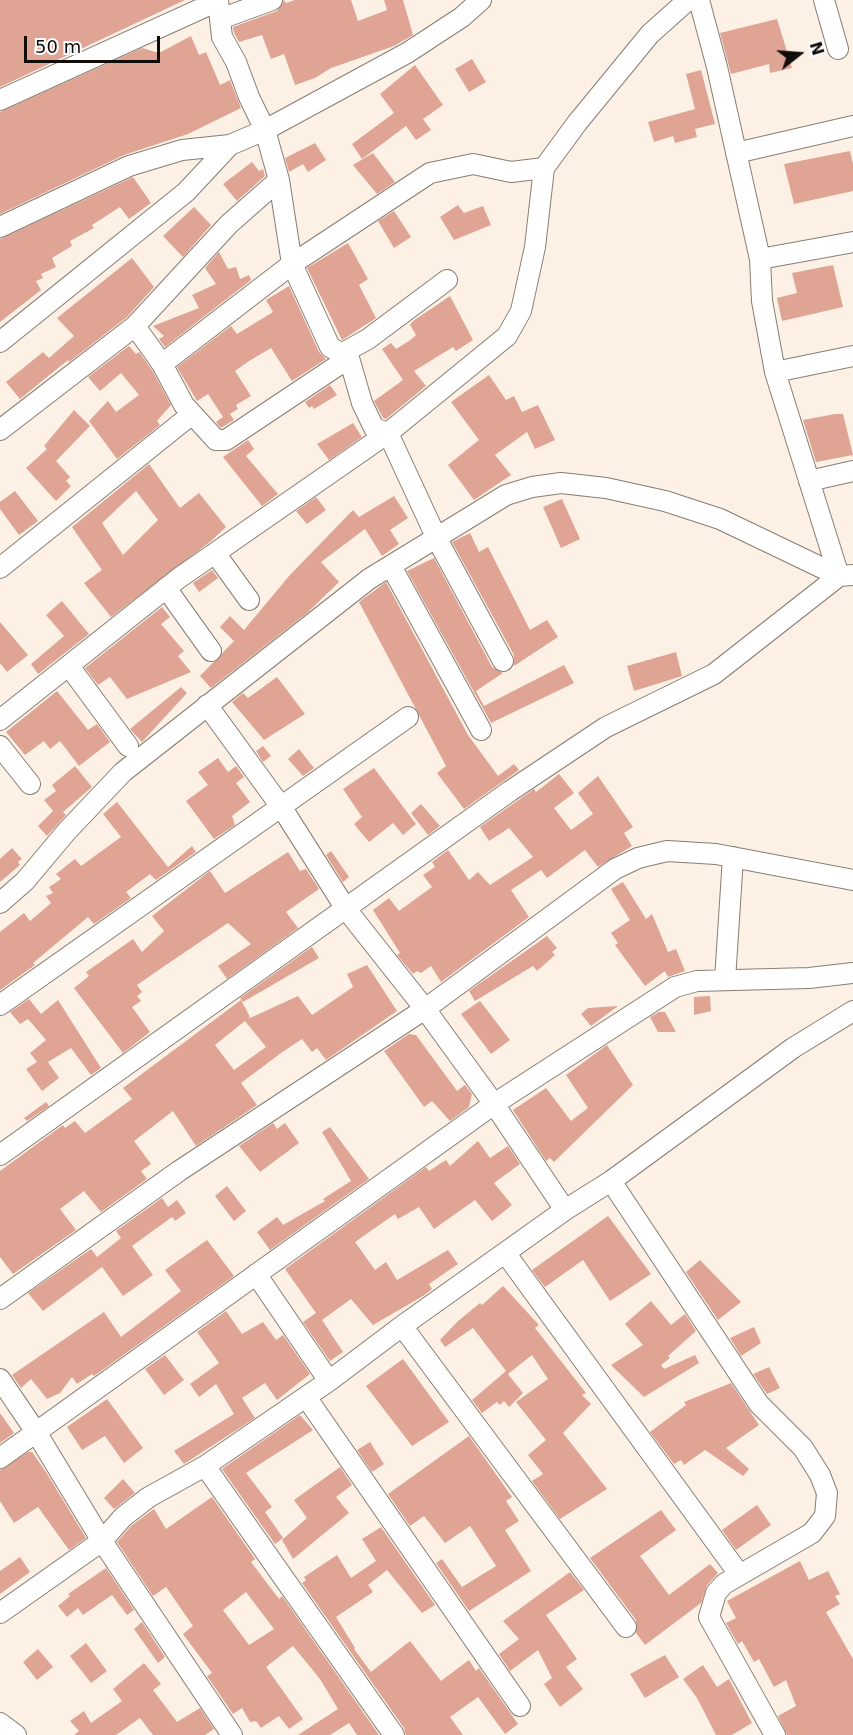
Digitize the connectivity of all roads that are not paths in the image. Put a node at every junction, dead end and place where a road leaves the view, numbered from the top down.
1 (272, 0) edge
2 (482, 0) edge
3 (687, 0) edge
4 (699, 0) edge
5 (824, 0) edge
6 (219, 7) edge
7 (838, 49) dead end
8 (0, 100) edge
9 (853, 126) edge
10 (265, 130) junction
11 (230, 145) junction
12 (736, 153) junction
13 (544, 168) junction
14 (279, 180) junction
15 (0, 227) edge
16 (853, 242) edge
17 (760, 259) junction
18 (292, 264) junction
19 (447, 280) dead end
20 (135, 326) junction
21 (0, 342) edge
22 (345, 356) junction
23 (853, 356) edge
24 (162, 364) junction
25 (775, 372) junction
26 (192, 415) junction
27 (0, 430) edge
28 (388, 434) junction
29 (853, 471) edge
30 (809, 481) junction
31 (437, 538) junction
32 (215, 553) junction
33 (391, 566) junction
34 (0, 568) edge
35 (846, 576) edge
36 (166, 588) junction
37 (249, 600) dead end
38 (211, 651) dead end
39 (503, 661) dead end
40 (69, 666) junction
41 (207, 705) junction
42 (408, 717) dead end
43 (0, 720) edge
44 (481, 730) dead end
45 (0, 746) edge
46 (129, 746) dead end
47 (30, 784) dead end
48 (282, 808) junction
49 (734, 857) junction
50 (853, 880) edge
51 (0, 903) edge
52 (346, 909) junction
53 (853, 973) edge
54 (725, 980) junction
55 (0, 1005) edge
56 (425, 1009) junction
57 (853, 1011) edge
58 (494, 1104) junction
59 (0, 1155) edge
60 (611, 1181) junction
61 (565, 1210) junction
62 (506, 1254) junction
63 (256, 1274) junction
64 (0, 1299) edge
65 (402, 1326) junction
66 (0, 1378) edge
67 (329, 1381) junction
68 (306, 1397) junction
69 (36, 1432) junction
70 (0, 1458) edge
71 (205, 1466) junction
72 (102, 1541) junction
73 (740, 1574) junction
74 (0, 1613) edge
75 (626, 1627) dead end
76 (520, 1706) dead end
77 (0, 1723) edge
78 (16, 1735) edge
79 (232, 1735) edge
80 (394, 1735) edge
81 (775, 1735) edge

1 - 6 street
2 - 10 street
3 - 13 street
4 - 12 street
5 - 7 street
6 - 8 street
6 - 10 street
9 - 12 street
10 - 11 street
10 - 14 street
11 - 15 street
11 - 21 street
12 - 17 street
13 - 18 street
13 - 28 street
14 - 18 street
14 - 20 street
16 - 17 street
17 - 25 street
18 - 22 street
18 - 24 street
19 - 22 street
20 - 24 street
20 - 27 street
22 - 26 street
22 - 28 street
23 - 25 street
24 - 26 street
25 - 30 street
26 - 34 street
28 - 31 street
28 - 32 street
29 - 30 street
30 - 35 street
31 - 33 street
31 - 35 street
31 - 39 street
32 - 36 street
32 - 37 street
33 - 41 street
33 - 44 street
35 - 52 street
36 - 38 street
36 - 40 street
40 - 43 street
40 - 46 street
41 - 48 street
41 - 51 street
42 - 48 street
45 - 47 street
48 - 52 street
48 - 55 street
49 - 50 street
49 - 54 street
49 - 56 street
52 - 56 street
52 - 59 street
53 - 54 street
54 - 58 street
56 - 58 street
56 - 64 street
57 - 60 street
58 - 61 street
58 - 63 street
60 - 61 street
60 - 73 street
61 - 62 street
62 - 65 street
62 - 73 street
63 - 67 street
63 - 69 street
65 - 67 street
65 - 75 street
66 - 69 street
67 - 68 street
68 - 71 street
68 - 76 street
69 - 70 street
69 - 72 street
71 - 72 street
71 - 80 street
72 - 74 street
72 - 79 street
73 - 81 street
77 - 78 street

